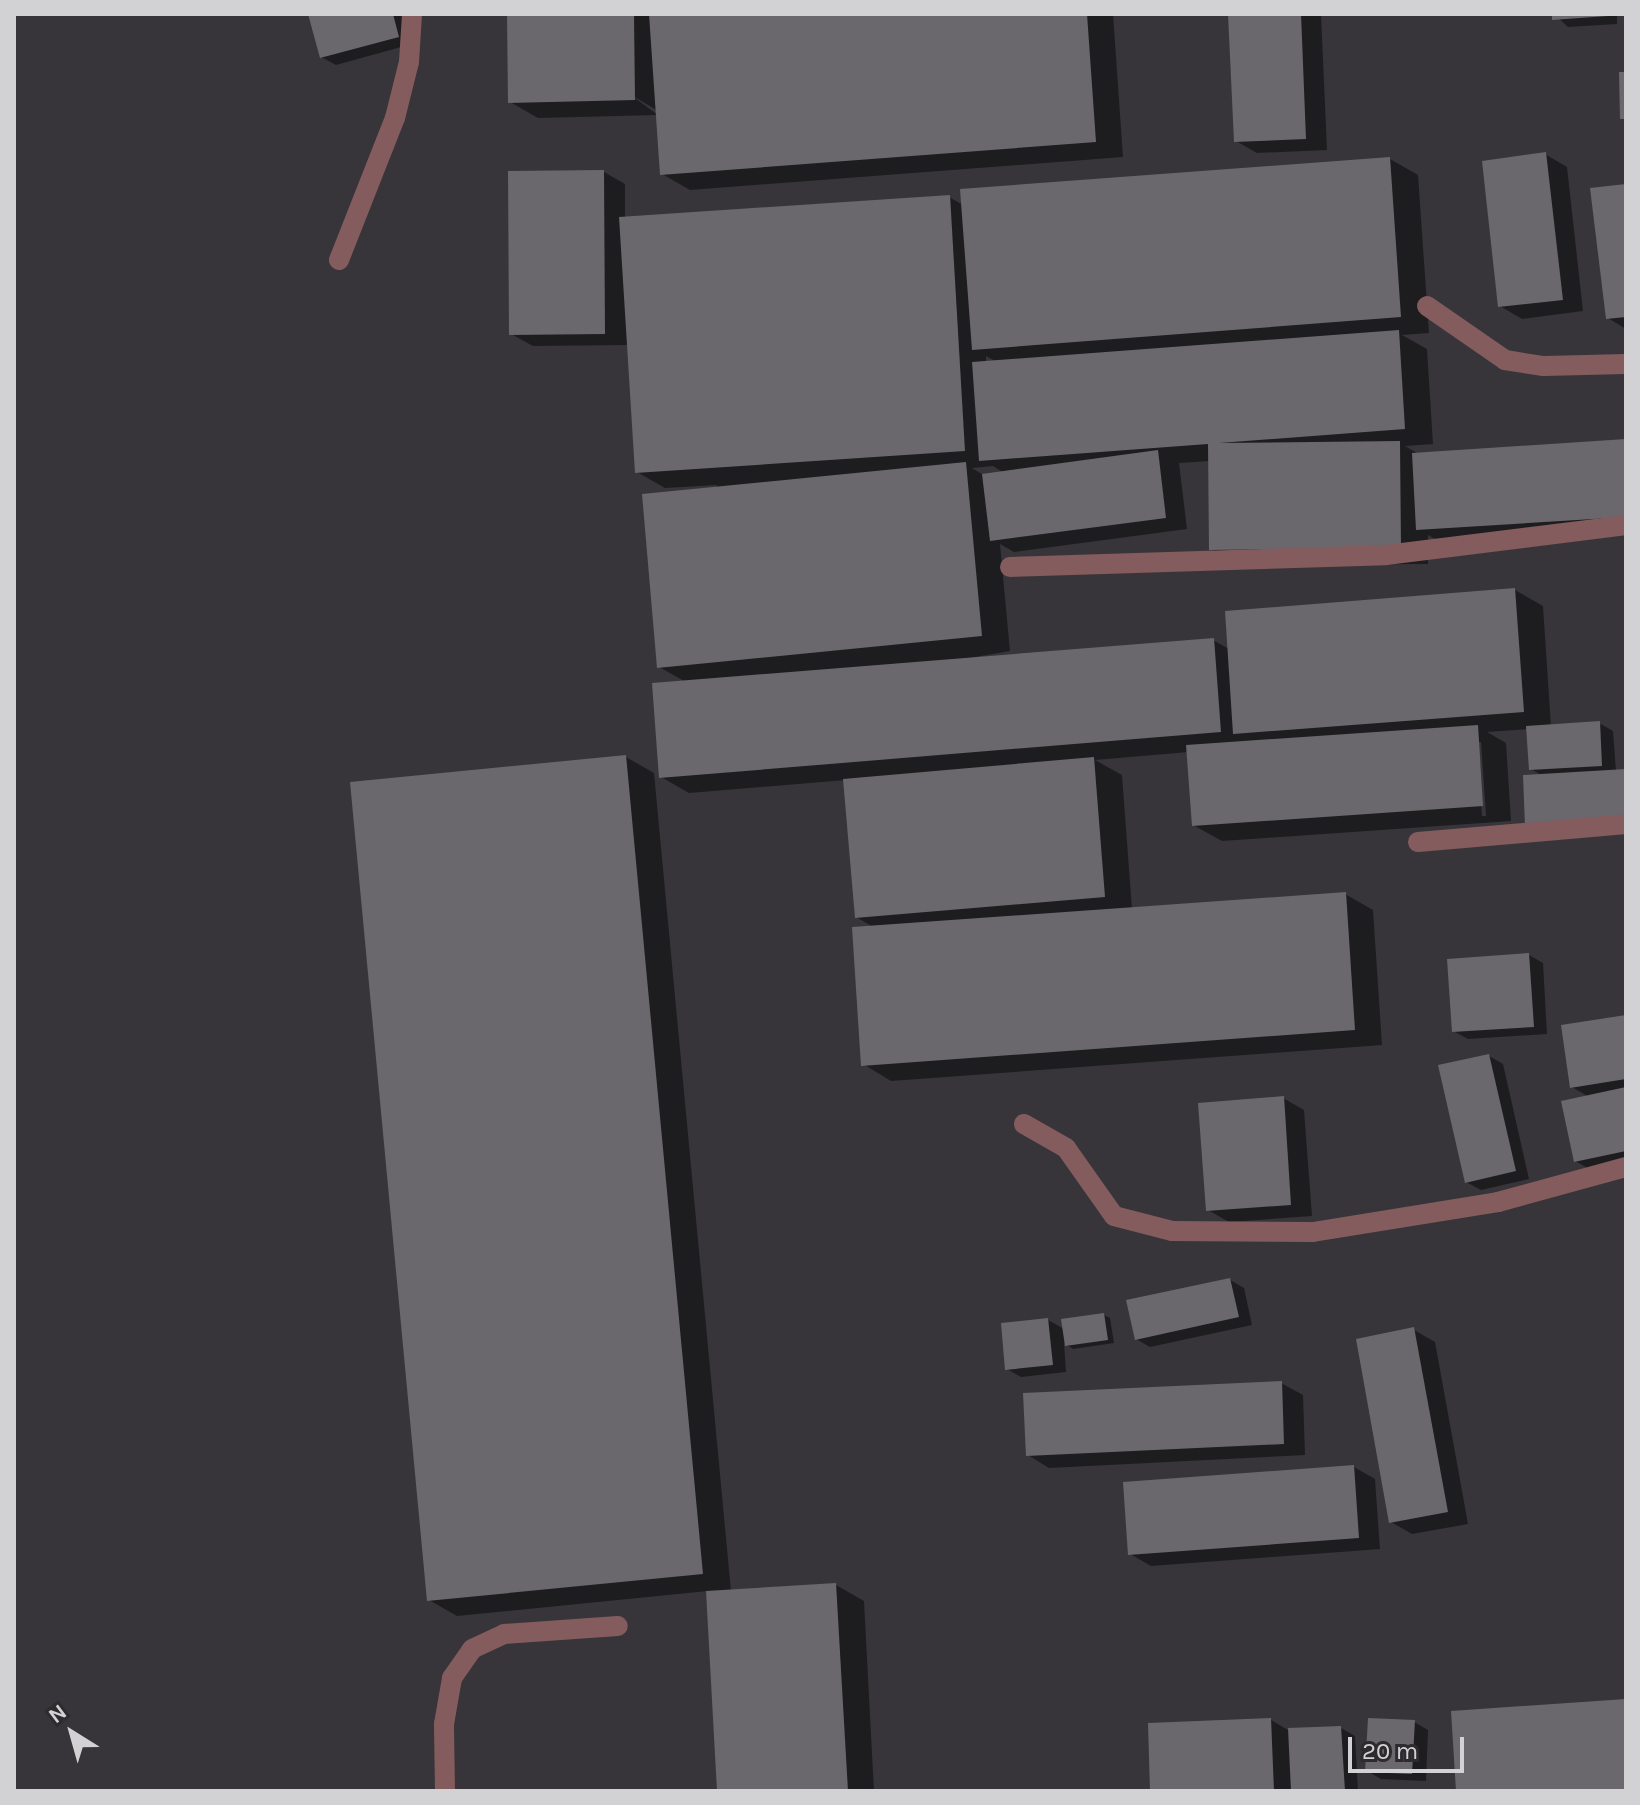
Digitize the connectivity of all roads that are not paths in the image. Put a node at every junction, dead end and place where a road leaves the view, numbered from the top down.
1 (412, 14) edge
2 (339, 260) dead end
3 (1427, 306) dead end
4 (1626, 364) edge
5 (1626, 525) edge
6 (1010, 567) dead end
7 (1626, 824) edge
8 (1418, 842) dead end
9 (1024, 1124) dead end
10 (1626, 1167) edge
11 (618, 1626) dead end
12 (445, 1791) edge

1 - 2 street
3 - 4 street
5 - 6 street
7 - 8 street
9 - 10 street
11 - 12 street

